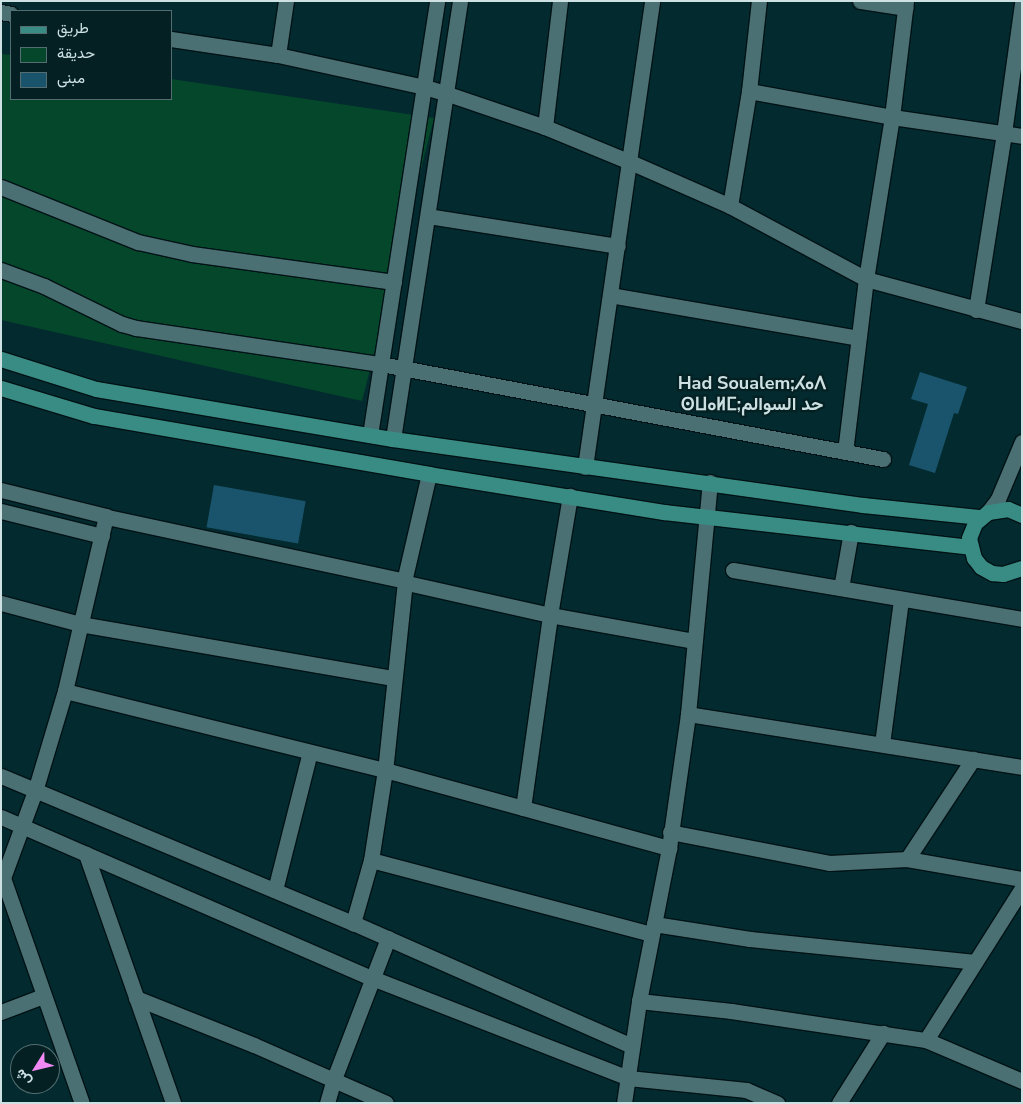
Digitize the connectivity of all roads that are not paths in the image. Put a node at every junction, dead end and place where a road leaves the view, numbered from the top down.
1 (286, 1) edge
2 (437, 1) edge
3 (460, 1) edge
4 (560, 1) edge
5 (652, 1) edge
6 (759, 1) edge
7 (860, 1) edge
8 (1022, 2) edge
9 (906, 5) edge
10 (172, 39) edge
11 (278, 55) junction
12 (426, 87) junction
13 (749, 91) junction
14 (448, 94) junction
15 (892, 117) junction
16 (545, 127) junction
17 (1004, 133) junction
18 (1022, 136) edge
19 (630, 162) junction
20 (1, 187) edge
21 (730, 206) junction
22 (428, 216) junction
23 (618, 246) junction
24 (1, 270) edge
25 (866, 279) junction
26 (394, 282) junction
27 (610, 295) junction
28 (976, 310) junction
29 (1022, 321) edge
30 (858, 338) junction
31 (1, 359) edge
32 (381, 364) junction
33 (404, 369) junction
34 (1, 388) edge
35 (594, 405) junction
36 (370, 435) junction
37 (393, 439) junction
38 (1022, 442) edge
39 (845, 452) junction
40 (883, 459) dead end
41 (585, 467) junction
42 (429, 474) junction
43 (710, 482) junction
44 (1, 490) edge
45 (570, 496) junction
46 (1, 511) edge
47 (984, 514) junction
48 (1022, 515) edge
49 (106, 516) junction
50 (707, 517) junction
51 (851, 532) junction
52 (102, 536) junction
53 (970, 547) junction
54 (1022, 568) edge
55 (733, 570) dead end
56 (405, 581) junction
57 (841, 588) junction
58 (902, 599) junction
59 (1, 603) edge
60 (550, 615) junction
61 (1022, 619) edge
62 (80, 624) junction
63 (695, 642) junction
64 (393, 678) junction
65 (65, 691) junction
66 (688, 714) junction
67 (882, 744) junction
68 (310, 752) junction
69 (973, 759) junction
70 (1022, 767) edge
71 (385, 770) junction
72 (1, 776) edge
73 (36, 791) junction
74 (523, 808) junction
75 (1, 817) edge
76 (22, 827) junction
77 (669, 840) junction
78 (86, 854) junction
79 (907, 859) junction
80 (371, 860) junction
81 (1022, 879) edge
82 (1022, 888) edge
83 (275, 890) junction
84 (353, 923) junction
85 (653, 929) junction
86 (388, 938) junction
87 (975, 962) junction
88 (372, 978) junction
89 (43, 996) junction
90 (136, 998) junction
91 (639, 1001) junction
92 (1, 1012) edge
93 (882, 1033) junction
94 (926, 1040) junction
95 (632, 1046) junction
96 (628, 1078) junction
97 (334, 1079) junction
98 (1022, 1081) edge
99 (82, 1103) edge
100 (173, 1103) edge
101 (327, 1103) edge
102 (386, 1103) edge
103 (624, 1103) edge
104 (777, 1103) edge
105 (839, 1103) edge

1 - 11 street
2 - 12 street
3 - 14 street
4 - 16 street
5 - 19 street
6 - 13 street
7 - 9 street
8 - 17 street
9 - 15 street
10 - 11 street
11 - 12 street
12 - 14 street
12 - 26 street
13 - 15 street
13 - 21 street
14 - 16 street
14 - 22 street
15 - 17 street
15 - 25 street
16 - 19 street
17 - 18 street
17 - 28 street
19 - 21 street
19 - 23 street
20 - 26 street
21 - 25 street
22 - 23 street
22 - 33 street
23 - 27 street
24 - 32 street
25 - 28 street
25 - 30 street
26 - 32 street
27 - 30 street
27 - 35 street
28 - 29 street
30 - 39 street
31 - 36 main road
32 - 33 street
32 - 36 street
33 - 35 street
33 - 37 street
34 - 42 main road
35 - 39 street
35 - 41 street
36 - 37 main road
37 - 41 main road
38 - 47 street
39 - 40 street
41 - 43 main road
42 - 45 main road
42 - 56 street
43 - 47 main road
43 - 50 street
44 - 49 street
45 - 50 main road
45 - 60 street
46 - 52 street
47 - 48 main road
47 - 53 main road
49 - 52 street
49 - 56 street
50 - 51 main road
50 - 63 street
51 - 53 main road
51 - 57 street
52 - 62 street
53 - 54 main road
55 - 57 street
56 - 60 street
56 - 64 street
57 - 58 street
58 - 61 street
58 - 67 street
59 - 62 street
60 - 63 street
60 - 74 street
62 - 64 street
62 - 65 street
63 - 66 street
64 - 71 street
65 - 68 street
65 - 73 street
66 - 67 street
66 - 77 street
67 - 69 street
68 - 71 street
68 - 83 street
69 - 70 street
69 - 79 street
71 - 74 street
71 - 80 street
72 - 73 street
73 - 76 street
73 - 83 street
74 - 77 street
75 - 76 street
76 - 78 street
76 - 89 street
77 - 79 street
77 - 85 street
78 - 88 street
78 - 90 street
79 - 81 street
80 - 84 street
80 - 85 street
82 - 87 street
83 - 84 street
84 - 86 street
85 - 87 street
85 - 91 street
86 - 88 street
86 - 95 street
87 - 94 street
88 - 96 street
88 - 97 street
89 - 92 street
89 - 99 street
90 - 97 street
90 - 100 street
91 - 93 street
91 - 95 street
93 - 94 street
93 - 105 street
94 - 98 street
95 - 96 street
96 - 103 street
96 - 104 street
97 - 101 street
97 - 102 street

